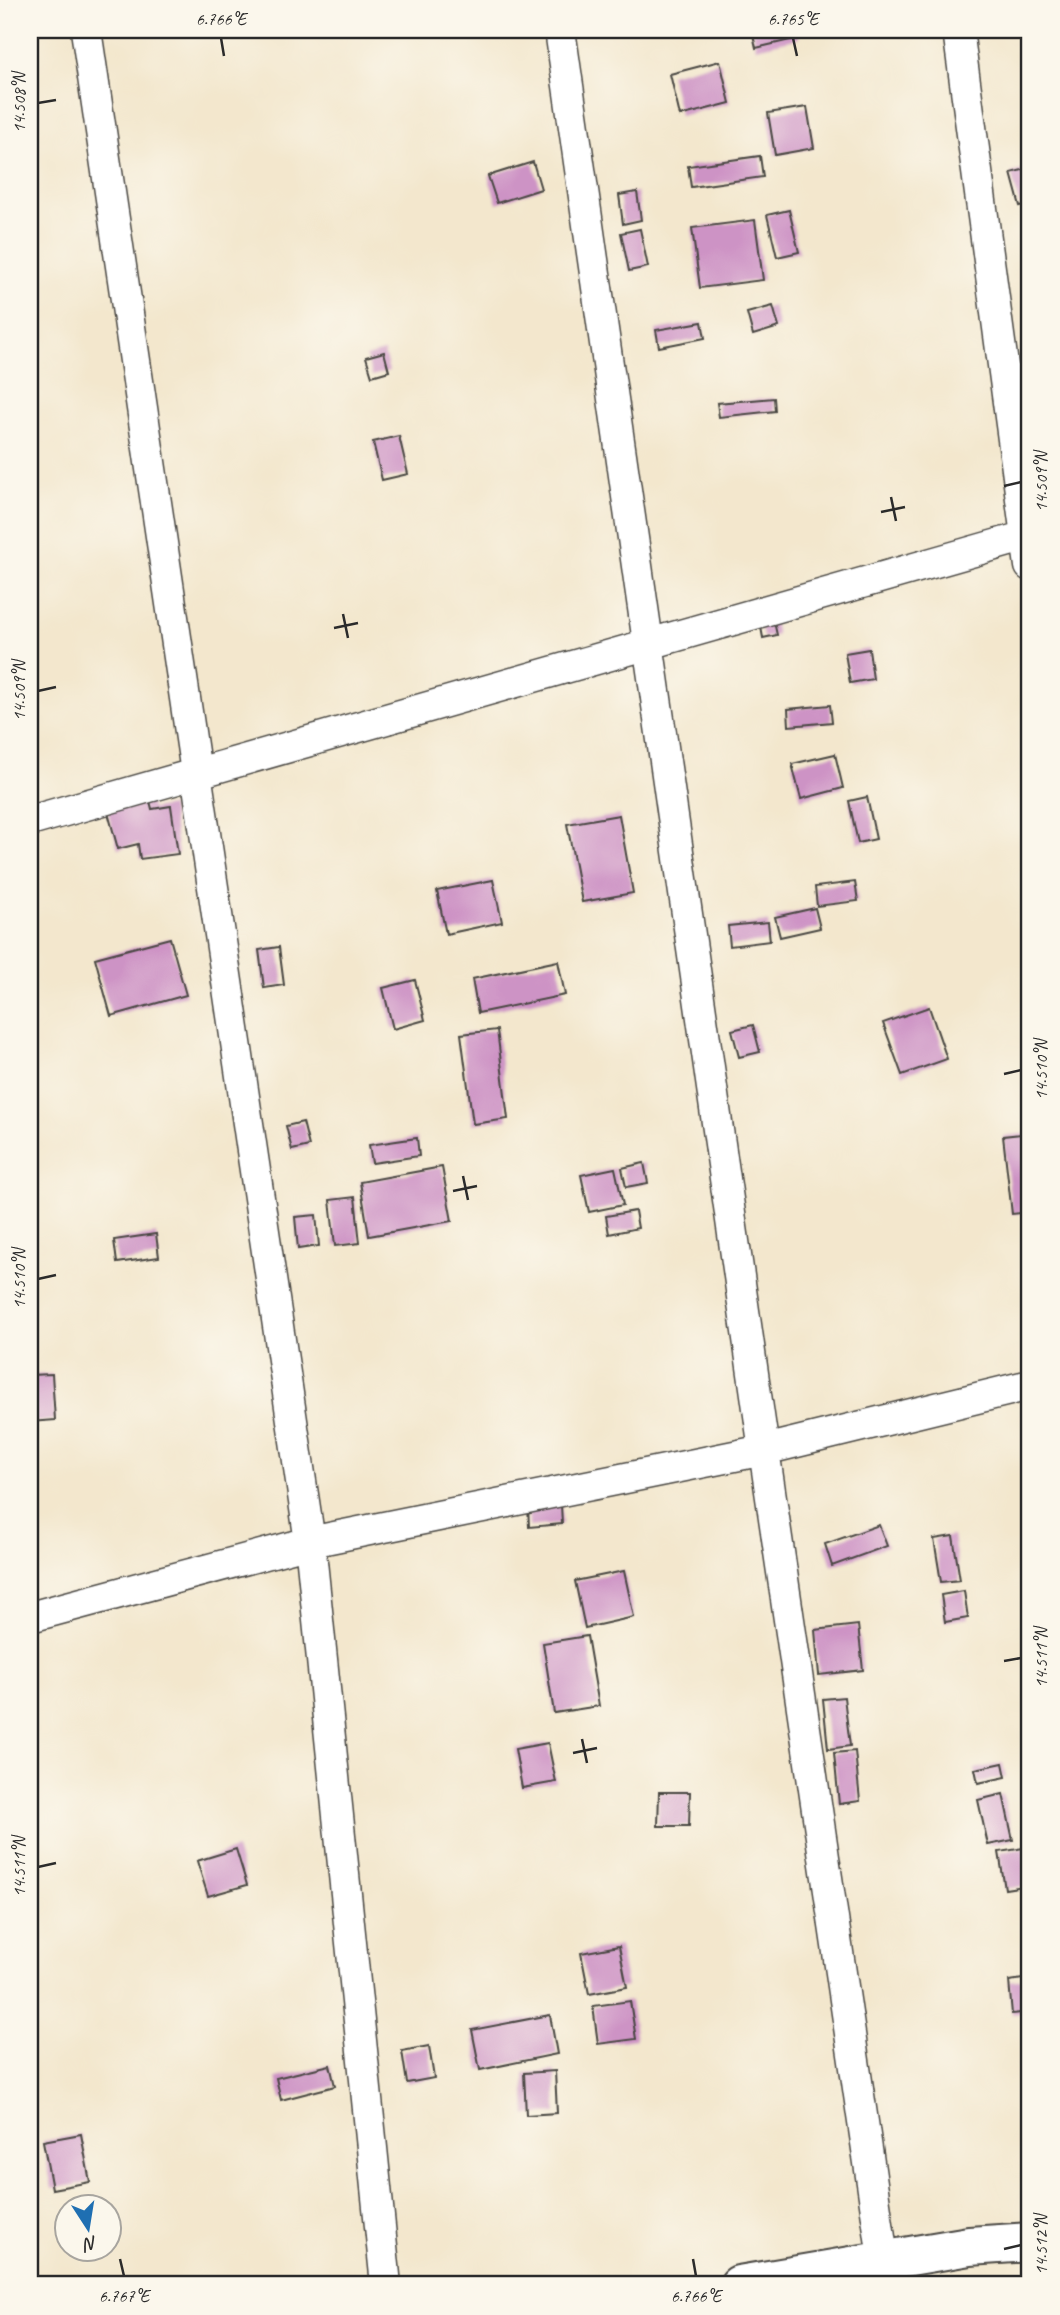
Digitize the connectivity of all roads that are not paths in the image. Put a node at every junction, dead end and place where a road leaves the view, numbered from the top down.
1 (86, 30) edge
2 (560, 30) edge
3 (958, 30) edge
4 (1028, 535) edge
5 (1030, 566) edge
6 (649, 645) junction
7 (196, 772) junction
8 (30, 821) edge
9 (1030, 1385) edge
10 (764, 1450) junction
11 (310, 1542) junction
12 (30, 1617) edge
13 (1030, 2242) edge
14 (885, 2272) edge
15 (386, 2285) edge
16 (738, 2285) edge

1 - 7 street
2 - 6 street
3 - 4 street
4 - 5 street
4 - 6 street
6 - 7 street
6 - 10 street
7 - 8 street
7 - 11 street
9 - 10 street
10 - 11 street
10 - 14 street
11 - 12 street
11 - 15 street
13 - 14 main road
14 - 16 main road

